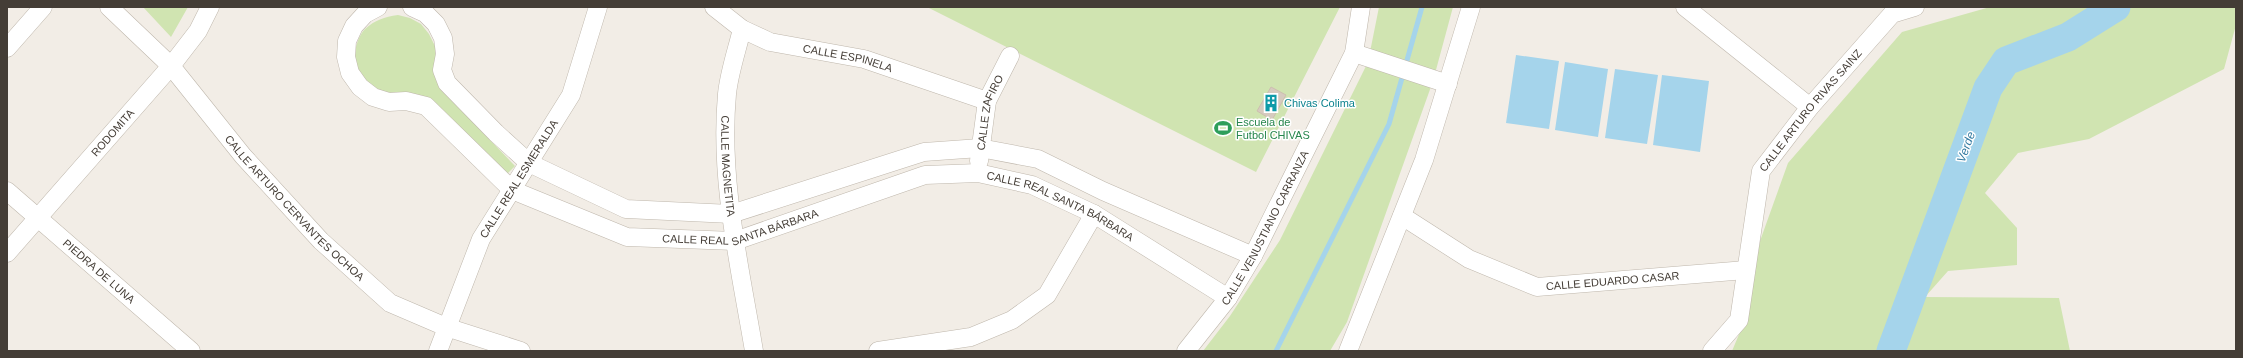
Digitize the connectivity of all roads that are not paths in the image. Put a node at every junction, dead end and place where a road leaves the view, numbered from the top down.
1 (43, 7) edge
2 (109, 7) edge
3 (210, 7) edge
4 (378, 7) edge
5 (412, 7) edge
6 (598, 7) edge
7 (714, 7) edge
8 (1361, 7) edge
9 (1471, 7) edge
10 (1685, 7) edge
11 (1915, 7) edge
12 (1888, 10) edge
13 (742, 29) junction
14 (7, 48) edge
15 (1354, 53) junction
16 (1010, 56) dead end
17 (171, 66) junction
18 (1448, 84) junction
19 (987, 101) junction
20 (1810, 107) junction
21 (980, 148) junction
22 (529, 163) junction
23 (978, 173) junction
24 (512, 190) junction
25 (7, 191) edge
26 (731, 214) junction
27 (1094, 214) junction
28 (1402, 216) junction
29 (39, 219) junction
30 (735, 241) junction
31 (7, 253) edge
32 (1253, 256) junction
33 (1746, 270) junction
34 (1228, 298) junction
35 (446, 327) junction
36 (191, 351) edge
37 (438, 351) edge
38 (521, 351) edge
39 (754, 351) edge
40 (878, 351) edge
41 (1186, 351) edge
42 (1348, 351) edge
43 (1712, 351) edge

1 - 14 street
2 - 17 street, CALLE ARTURO CERVANTES OCHOA
3 - 17 street, RODOMITA
4 - 24 street, CALLE REAL SANTA BÁRBARA
5 - 22 street, CALLE REAL SANTA BÁRBARA
6 - 22 street, CALLE REAL ESMERALDA
7 - 13 street, CALLE ESPINELA
8 - 15 street, CALLE VENUSTIANO CARRANZA
9 - 18 street
10 - 20 street
11 - 12 street, CALLE ARTURO RIVAS SAINZ
12 - 20 street, CALLE ARTURO RIVAS SAINZ
13 - 19 street, CALLE ESPINELA
13 - 26 street, CALLE MAGNETITA
15 - 18 street
15 - 32 street, CALLE VENUSTIANO CARRANZA
16 - 19 street, CALLE ZAFIRO
17 - 29 street, RODOMITA
17 - 35 street, CALLE ARTURO CERVANTES OCHOA
18 - 28 street
19 - 21 street, CALLE ZAFIRO
20 - 33 street, CALLE ARTURO RIVAS SAINZ
21 - 23 street, CALLE ZAFIRO
21 - 26 street, CALLE REAL SANTA BÁRBARA
21 - 32 street, CALLE REAL SANTA BÁRBARA
22 - 24 street, CALLE REAL ESMERALDA
22 - 26 street, CALLE REAL SANTA BÁRBARA
23 - 27 street, CALLE REAL SANTA BÁRBARA
23 - 30 street, CALLE REAL SANTA BÁRBARA
24 - 30 street, CALLE REAL SANTA BÁRBARA
24 - 35 street, CALLE REAL ESMERALDA
25 - 29 street, PIEDRA DE LUNA
26 - 30 street, CALLE MAGNETITA
27 - 34 street, CALLE REAL SANTA BÁRBARA
27 - 40 street
28 - 33 street, CALLE EDUARDO CASAR
28 - 42 street
29 - 31 street, RODOMITA
29 - 36 street, PIEDRA DE LUNA
30 - 39 street, CALLE MAGNETITA
32 - 34 street, CALLE VENUSTIANO CARRANZA
33 - 43 street, CALLE ARTURO RIVAS SAINZ
34 - 41 street, CALLE VENUSTIANO CARRANZA
35 - 37 street, CALLE REAL ESMERALDA
35 - 38 street, CALLE ARTURO CERVANTES OCHOA

